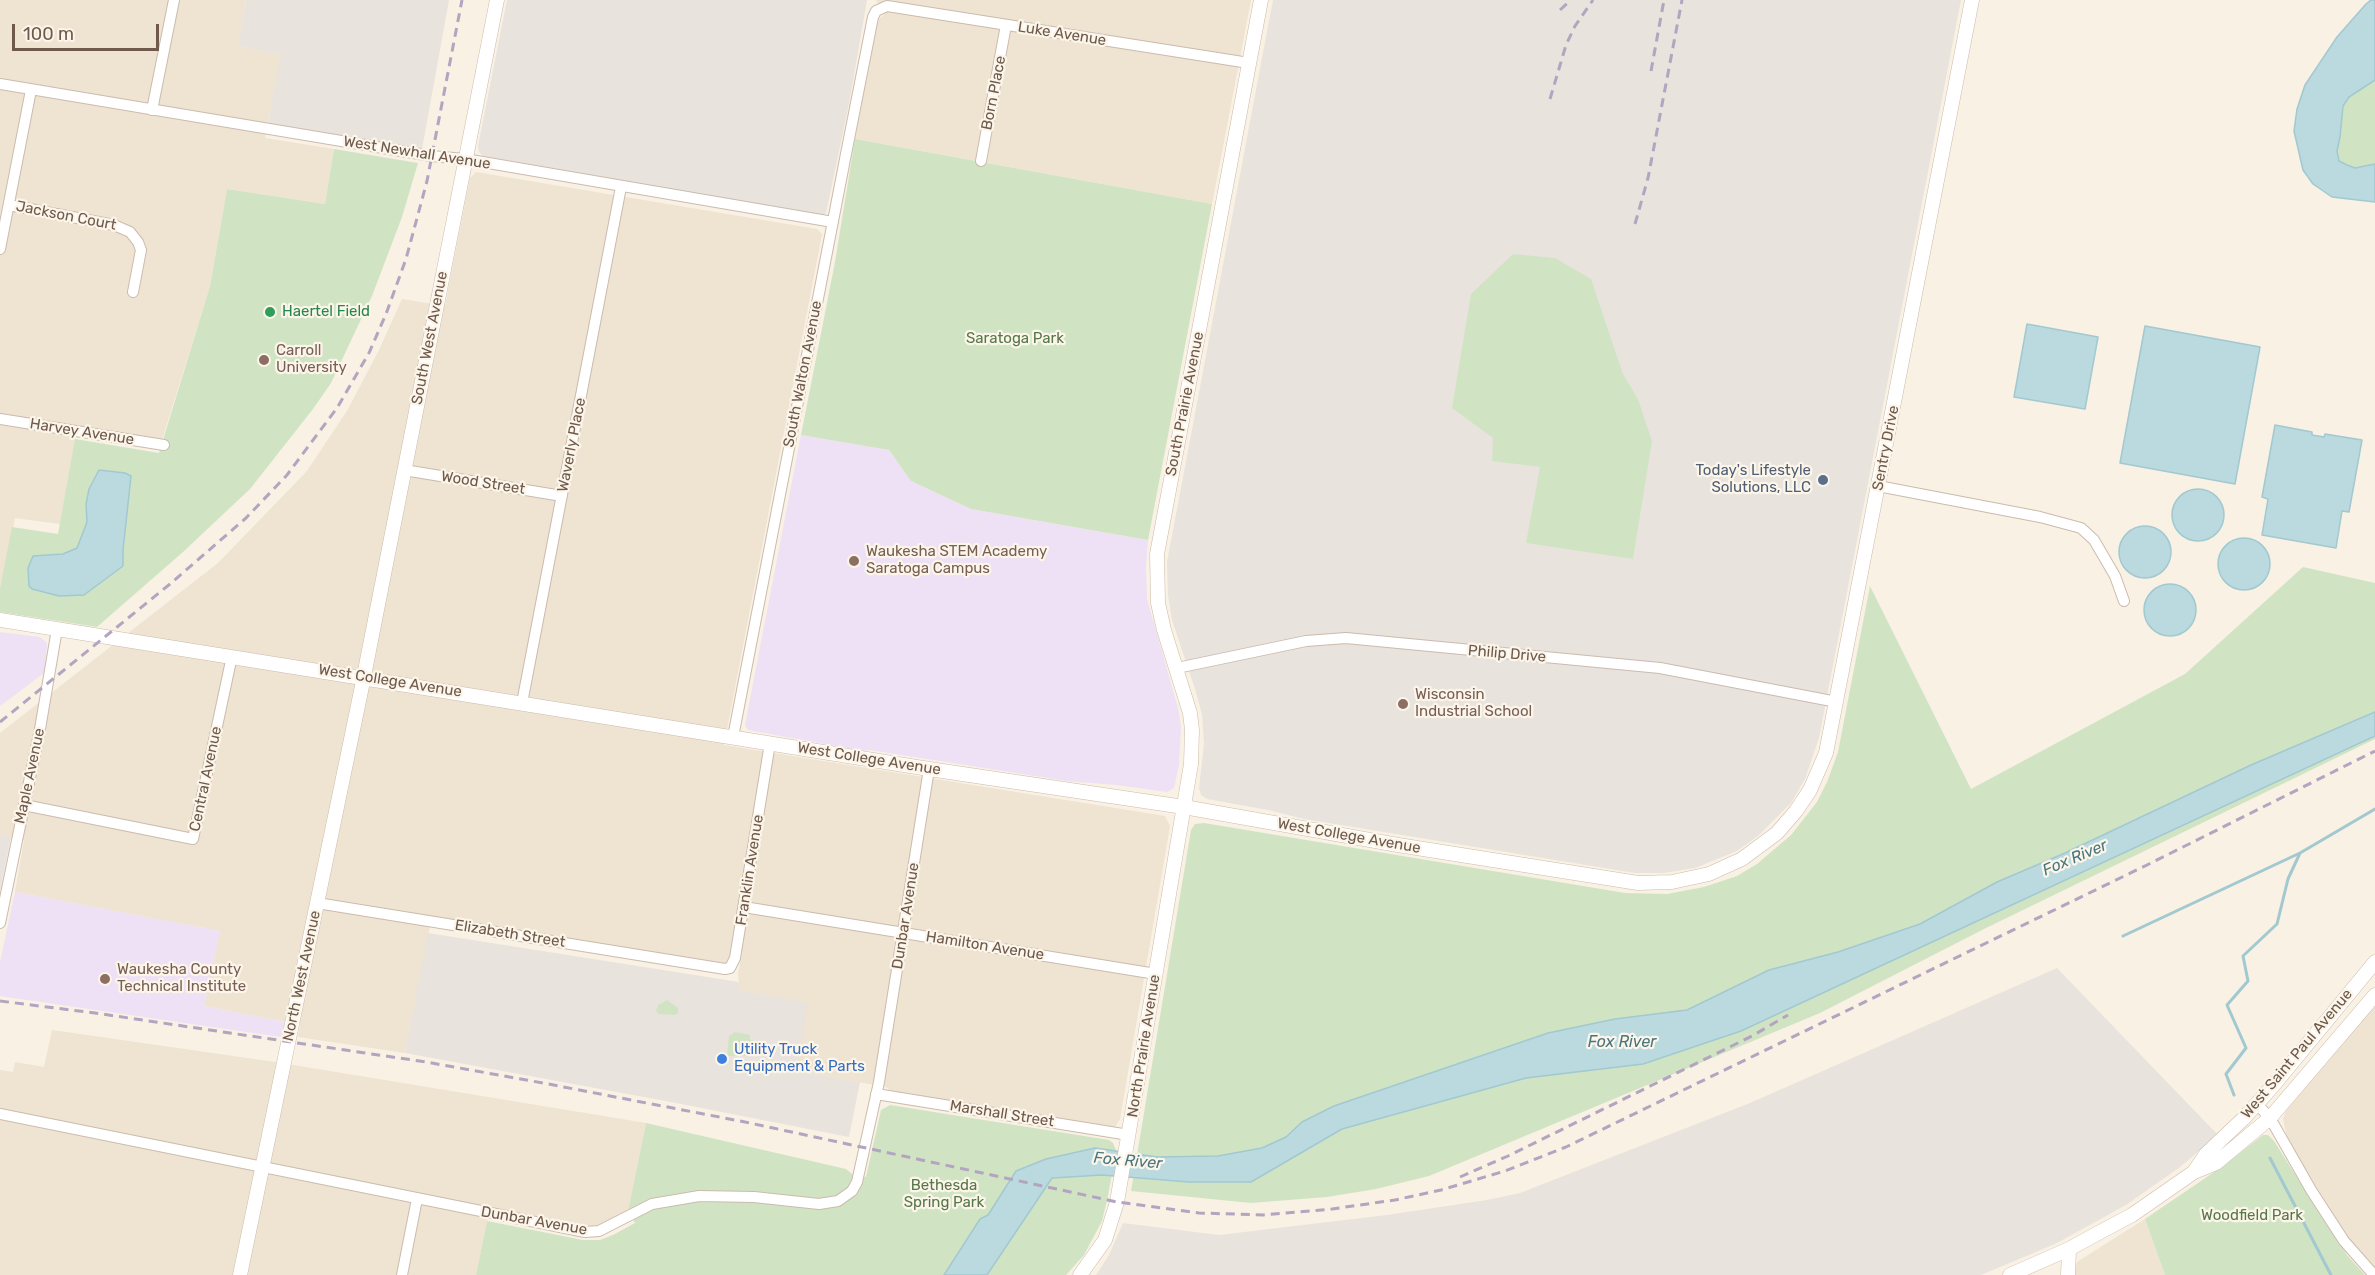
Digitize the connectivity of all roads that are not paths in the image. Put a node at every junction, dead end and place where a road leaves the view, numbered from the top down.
1 (174, 0) edge
2 (496, 0) edge
3 (1262, 0) edge
4 (1972, 0) edge
5 (876, 11) joint
6 (1006, 25) junction
7 (1250, 63) junction
8 (0, 84) edge
9 (31, 90) junction
10 (152, 110) junction
11 (465, 159) junction
12 (981, 161) dead end
13 (621, 187) junction
14 (9, 205) junction
15 (833, 222) junction
16 (0, 249) edge
17 (133, 292) dead end
18 (0, 419) edge
19 (164, 445) dead end
20 (404, 470) junction
21 (1878, 486) junction
22 (562, 496) junction
23 (2124, 601) dead end
24 (0, 620) edge
25 (57, 629) junction
26 (232, 656) junction
27 (1177, 668) junction
28 (364, 677) junction
29 (1837, 702) junction
30 (522, 703) junction
31 (733, 737) junction
32 (770, 743) junction
33 (929, 769) junction
34 (24, 805) junction
35 (1184, 807) junction
36 (1736, 862) joint
37 (317, 903) junction
38 (744, 908) junction
39 (0, 923) edge
40 (903, 933) junction
41 (2375, 962) edge
42 (702, 966) joint
43 (1156, 974) junction
44 (2375, 995) edge
45 (876, 1094) junction
46 (2257, 1104) junction
47 (0, 1114) edge
48 (2270, 1118) junction
49 (1129, 1135) junction
50 (263, 1168) junction
51 (2194, 1172) junction
52 (417, 1199) junction
53 (2069, 1249) junction
54 (2020, 1274) edge
55 (240, 1275) edge
56 (402, 1275) edge
57 (1080, 1275) edge
58 (2068, 1275) edge
59 (2374, 1275) edge

1 - 10 street
2 - 11 street, South West Avenue
3 - 7 street, South Prairie Avenue
4 - 21 street, Sentry Drive
5 - 6 street, Luke Avenue
5 - 15 street, South Walton Avenue
6 - 7 street, Luke Avenue
6 - 12 street, Born Place
7 - 27 street, South Prairie Avenue
8 - 9 street, West Newhall Avenue
9 - 10 street, West Newhall Avenue
9 - 14 street
10 - 11 street, West Newhall Avenue
11 - 13 street, West Newhall Avenue
11 - 20 street, South West Avenue
13 - 15 street, West Newhall Avenue
13 - 22 street, Waverly Place
14 - 16 street
14 - 17 street, Jackson Court
15 - 31 street, South Walton Avenue
18 - 19 street, Harvey Avenue
20 - 22 street, Wood Street
20 - 28 street, South West Avenue
21 - 23 street
21 - 29 street, Sentry Drive
22 - 30 street, Waverly Place
24 - 25 street, West College Avenue
25 - 26 street, West College Avenue
25 - 34 street, Maple Avenue
26 - 28 street, West College Avenue
26 - 34 street, Central Avenue
27 - 29 street, Philip Drive
27 - 35 street, South Prairie Avenue
28 - 30 street, West College Avenue
28 - 37 street, North West Avenue
29 - 36 street, Sentry Drive
30 - 31 street, West College Avenue
31 - 32 street, West College Avenue
32 - 33 street, West College Avenue
32 - 38 street, Franklin Avenue
33 - 35 street, West College Avenue
33 - 40 street, Dunbar Avenue
34 - 39 street, Maple Avenue
35 - 36 street, West College Avenue
35 - 43 street, North Prairie Avenue
37 - 42 street, Elizabeth Street
37 - 50 street, North West Avenue
38 - 40 street, Hamilton Avenue
38 - 42 street, Franklin Avenue
40 - 43 street, Hamilton Avenue
40 - 45 street, Dunbar Avenue
41 - 46 street, West Saint Paul Avenue
43 - 49 street, North Prairie Avenue
44 - 48 street, West Saint Paul Avenue
45 - 49 street, Marshall Street
45 - 52 street, Dunbar Avenue
46 - 48 street
46 - 51 street, West Saint Paul Avenue
47 - 50 street, Dunbar Avenue
48 - 51 street, West Saint Paul Avenue
48 - 59 street
49 - 57 street, North Prairie Avenue
50 - 52 street, Dunbar Avenue
50 - 55 street, North West Avenue
51 - 53 street, West Saint Paul Avenue
52 - 56 street
53 - 54 street, West Saint Paul Avenue
53 - 58 street

